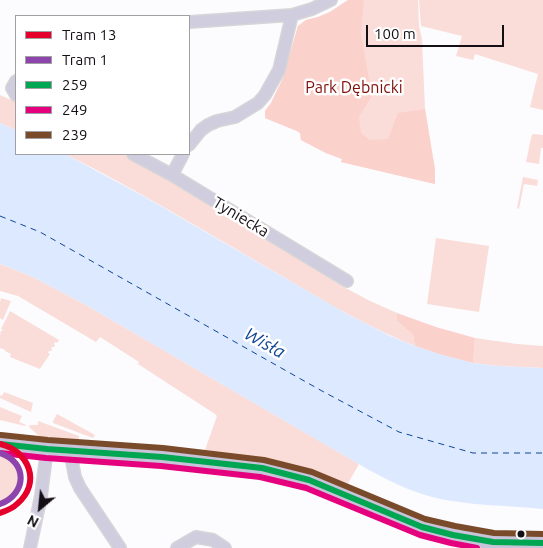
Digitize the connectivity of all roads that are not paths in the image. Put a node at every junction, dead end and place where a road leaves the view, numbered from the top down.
1 (331, 0) edge
2 (292, 15) junction
3 (190, 22) edge
4 (15, 82) edge
5 (15, 93) edge
6 (190, 144) edge
7 (135, 155) edge
8 (183, 155) edge
9 (172, 175) junction
10 (347, 281) dead end
11 (0, 444) edge
12 (47, 449) junction
13 (70, 451) junction
14 (543, 543) edge
15 (493, 545) edge
16 (30, 548) edge
17 (120, 548) edge
18 (177, 548) edge
19 (225, 548) edge

1 - 2 street
2 - 3 street
2 - 6 street
4 - 5 street
7 - 9 street, Tyniecka
8 - 9 street
9 - 10 street, Tyniecka
11 - 12 street
12 - 13 street
12 - 16 street
13 - 15 street
13 - 17 street
14 - 15 street
18 - 19 street

